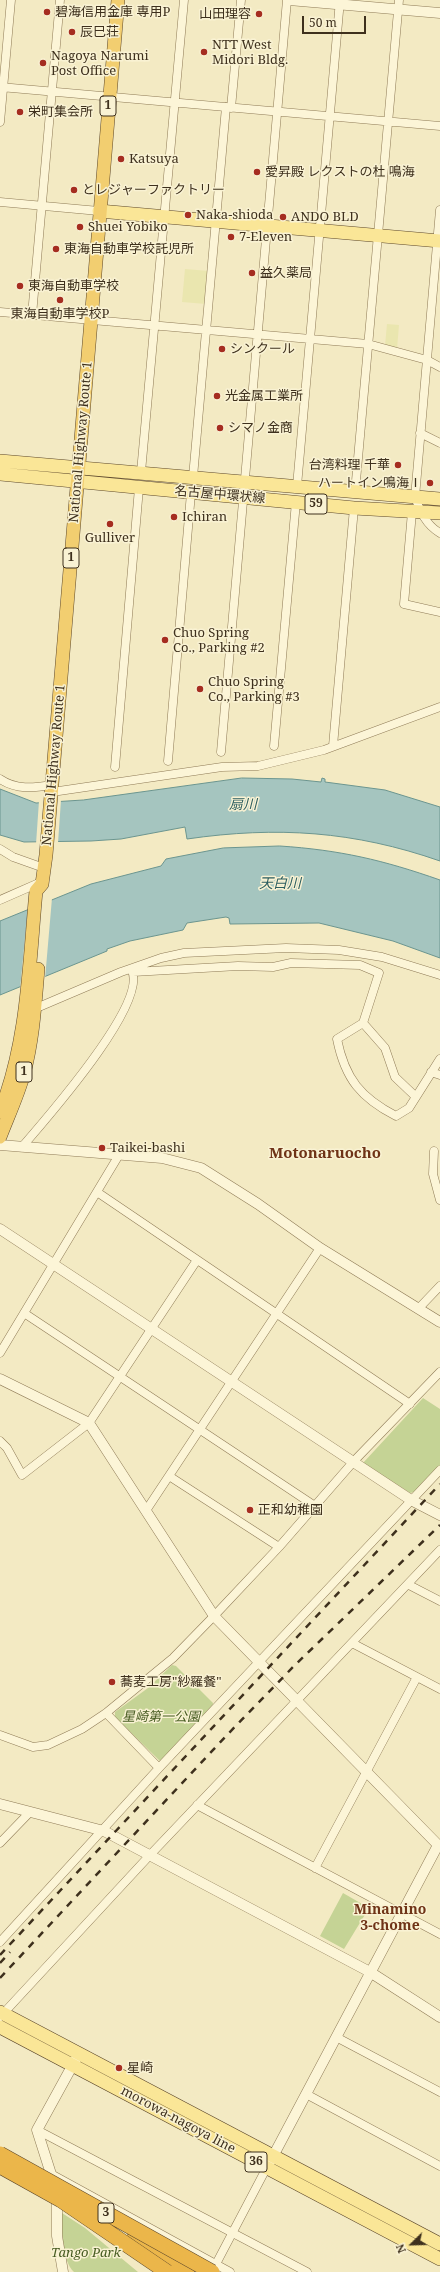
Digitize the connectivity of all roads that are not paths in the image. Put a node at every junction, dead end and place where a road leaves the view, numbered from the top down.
1 (11, 0) edge
2 (60, 0) edge
3 (118, 0) edge
4 (184, 0) edge
5 (241, 0) edge
6 (288, 0) edge
7 (339, 2) edge
8 (398, 5) edge
9 (440, 13) edge
10 (1, 87) edge
11 (52, 92) junction
12 (109, 98) junction
13 (173, 102) junction
14 (228, 108) junction
15 (278, 112) junction
16 (330, 117) junction
17 (388, 121) junction
18 (0, 122) edge
19 (440, 126) edge
20 (0, 202) edge
21 (41, 205) junction
22 (440, 210) edge
23 (99, 211) junction
24 (164, 217) junction
25 (216, 221) junction
26 (268, 226) junction
27 (321, 230) junction
28 (378, 235) junction
29 (438, 241) edge
30 (436, 281) edge
31 (0, 312) edge
32 (32, 315) junction
33 (92, 321) junction
34 (154, 326) junction
35 (206, 331) junction
36 (259, 336) junction
37 (310, 340) junction
38 (368, 344) junction
39 (427, 360) junction
40 (440, 367) edge
41 (420, 433) junction
42 (440, 444) edge
43 (0, 462) edge
44 (79, 467) junction
45 (141, 472) junction
46 (0, 474) edge
47 (193, 477) junction
48 (245, 482) junction
49 (78, 483) junction
50 (297, 486) junction
51 (139, 488) junction
52 (355, 492) junction
53 (191, 493) junction
54 (244, 497) junction
55 (415, 497) junction
56 (440, 498) edge
57 (296, 502) junction
58 (354, 508) junction
59 (416, 512) junction
60 (440, 513) edge
61 (440, 533) edge
62 (440, 612) edge
63 (439, 708) edge
64 (274, 746) dead end
65 (333, 746) junction
66 (221, 752) dead end
67 (168, 761) dead end
68 (115, 767) dead end
69 (0, 779) edge
70 (51, 791) junction
71 (0, 849) edge
72 (44, 868) junction
73 (42, 886) junction
74 (0, 900) edge
75 (132, 970) junction
76 (440, 975) edge
77 (31, 1007) junction
78 (363, 1023) junction
79 (440, 1059) edge
80 (431, 1072) junction
81 (440, 1075) edge
82 (415, 1096) junction
83 (0, 1112) edge
84 (0, 1137) edge
85 (0, 1145) edge
86 (22, 1147) junction
87 (434, 1151) dead end
88 (119, 1155) junction
89 (97, 1192) junction
90 (440, 1200) edge
91 (0, 1229) edge
92 (320, 1248) junction
93 (197, 1260) junction
94 (54, 1264) junction
95 (440, 1286) edge
96 (419, 1308) junction
97 (24, 1312) junction
98 (276, 1314) junction
99 (440, 1322) edge
100 (152, 1328) junction
101 (0, 1353) edge
102 (440, 1372) edge
103 (120, 1376) junction
104 (0, 1379) edge
105 (232, 1380) junction
106 (410, 1404) junction
107 (89, 1423) junction
108 (200, 1429) junction
109 (0, 1440) edge
110 (354, 1461) junction
111 (440, 1470) edge
112 (169, 1476) junction
113 (412, 1500) junction
114 (315, 1506) junction
115 (146, 1509) junction
116 (440, 1515) edge
117 (279, 1546) junction
118 (440, 1550) edge
119 (409, 1584) junction
120 (440, 1600) edge
121 (214, 1616) junction
122 (352, 1643) junction
123 (260, 1662) junction
124 (417, 1677) junction
125 (440, 1689) edge
126 (296, 1700) junction
127 (106, 1713) junction
128 (0, 1735) edge
129 (159, 1768) junction
130 (366, 1772) junction
131 (0, 1804) edge
132 (197, 1805) junction
133 (30, 1812) junction
134 (104, 1831) junction
135 (0, 1843) edge
136 (439, 1844) edge
137 (150, 1854) junction
138 (315, 1868) junction
139 (402, 1914) junction
140 (440, 1934) edge
141 (0, 1942) edge
142 (370, 1972) junction
143 (1, 2018) edge
144 (440, 2018) edge
145 (336, 2037) junction
146 (76, 2059) junction
147 (440, 2092) edge
148 (306, 2094) junction
149 (37, 2130) junction
150 (0, 2154) edge
151 (270, 2162) junction
152 (0, 2166) edge
153 (440, 2166) edge
154 (51, 2174) junction
155 (61, 2200) junction
156 (233, 2233) junction
157 (440, 2244) edge
158 (440, 2259) edge
159 (214, 2268) edge
160 (63, 2272) edge
161 (167, 2272) edge
162 (187, 2272) edge
163 (230, 2272) edge
164 (307, 2272) edge

1 - 10 street
2 - 11 street
3 - 12 highway, National Highway Route 1 / 1
4 - 13 street
5 - 14 street
6 - 7 street
6 - 15 street
7 - 8 street
7 - 16 street
8 - 9 street
8 - 17 street
10 - 11 street
10 - 18 street
11 - 12 street
11 - 21 street
12 - 13 street
12 - 23 highway, National Highway Route 1 / 1
13 - 14 street
13 - 24 street
14 - 15 street
14 - 25 street
15 - 16 street
15 - 26 street
16 - 17 street
16 - 27 street
17 - 19 street
17 - 28 street
20 - 21 street
21 - 23 street
21 - 32 street
22 - 29 street
23 - 24 main road
23 - 33 highway, National Highway Route 1 / 1
24 - 25 main road
24 - 34 street
25 - 26 main road
25 - 35 street
26 - 27 main road
26 - 36 street
27 - 28 main road
27 - 37 street
28 - 29 main road
28 - 38 street
29 - 30 street
30 - 39 street
31 - 32 street
32 - 33 street
33 - 34 street
33 - 44 highway, National Highway Route 1 / 1
34 - 35 street
34 - 45 street
35 - 36 street
35 - 47 street
36 - 37 street
36 - 48 street
37 - 38 street
37 - 50 street
38 - 39 street
38 - 52 street
39 - 40 street
39 - 41 street
41 - 42 street
41 - 55 street
43 - 44 main road, 名古屋中環状線 / 59
44 - 45 main road, 名古屋中環状線 / 59
44 - 49 highway, National Highway Route 1 / 1
45 - 47 main road, 名古屋中環状線 / 59
46 - 49 main road, 名古屋中環状線 / 59
47 - 48 main road, 名古屋中環状線 / 59
48 - 50 main road, 名古屋中環状線 / 59
48 - 54 street
49 - 51 main road, 名古屋中環状線 / 59
49 - 70 highway, National Highway Route 1 / 1
50 - 52 main road, 名古屋中環状線 / 59
51 - 53 main road, 名古屋中環状線 / 59
51 - 68 street
52 - 55 main road, 名古屋中環状線 / 59
53 - 54 main road, 名古屋中環状線 / 59
53 - 67 street
54 - 57 main road, 名古屋中環状線 / 59
54 - 66 street
55 - 56 main road, 名古屋中環状線 / 59
55 - 59 street
57 - 58 main road, 名古屋中環状線 / 59
57 - 64 street
58 - 59 main road, 名古屋中環状線 / 59
58 - 65 street
59 - 60 main road, 名古屋中環状線 / 59
59 - 61 street
59 - 62 street
63 - 65 street
65 - 70 street
69 - 70 street
70 - 72 highway, National Highway Route 1 / 1
71 - 72 street
72 - 73 highway, National Highway Route 1 / 1
73 - 74 street
73 - 77 highway, National Highway Route 1 / 1
75 - 76 street
75 - 77 street
75 - 78 street
75 - 86 street
77 - 83 highway, National Highway Route 1 / 1
77 - 84 highway, National Highway Route 1 / 1
78 - 82 street
78 - 82 street
79 - 80 street
80 - 81 street
80 - 82 street
85 - 86 street
86 - 88 street
87 - 90 street
88 - 89 street
88 - 92 street
89 - 93 street
89 - 94 street
91 - 94 street
92 - 96 street
92 - 98 street
93 - 98 street
93 - 100 street
94 - 97 street
94 - 100 street
95 - 96 street
96 - 99 street
97 - 101 street
97 - 103 street
98 - 105 street
98 - 106 street
100 - 103 street
100 - 105 street
102 - 106 street
103 - 107 street
103 - 108 street
104 - 107 street
105 - 108 street
105 - 110 street
106 - 110 street
107 - 109 street
107 - 115 street
108 - 112 street
108 - 114 street
110 - 113 street
110 - 114 street
111 - 113 street
112 - 115 street
112 - 117 street
113 - 116 street
113 - 123 street
114 - 117 street
115 - 121 street
117 - 121 street
118 - 119 street
119 - 120 street
119 - 122 street
121 - 123 street
121 - 127 street
122 - 124 street
122 - 126 street
123 - 126 street
123 - 129 street
124 - 125 street
124 - 130 street
126 - 130 street
126 - 132 street
127 - 128 street
127 - 129 street
129 - 134 street
130 - 136 street
130 - 138 street
131 - 133 street
132 - 137 street
132 - 138 street
133 - 134 street
133 - 135 street
134 - 137 street
134 - 141 street
136 - 139 street
137 - 142 street
137 - 143 street
138 - 139 street
139 - 140 street
139 - 142 street
142 - 144 street
142 - 145 street
143 - 146 main road, morowa-nagoya line / 36
145 - 147 street
145 - 148 street
146 - 149 street
146 - 151 main road, morowa-nagoya line / 36
148 - 151 street
148 - 153 street
149 - 154 street
149 - 156 street
150 - 159 highway, 3, bridge
151 - 156 street
151 - 157 main road, morowa-nagoya line / 36
151 - 158 main road, morowa-nagoya line / 36
152 - 155 highway, 3, bridge
154 - 159 street
154 - 160 street
155 - 161 highway, 3, bridge
155 - 162 highway, bridge
156 - 159 street
156 - 164 street
159 - 163 street

